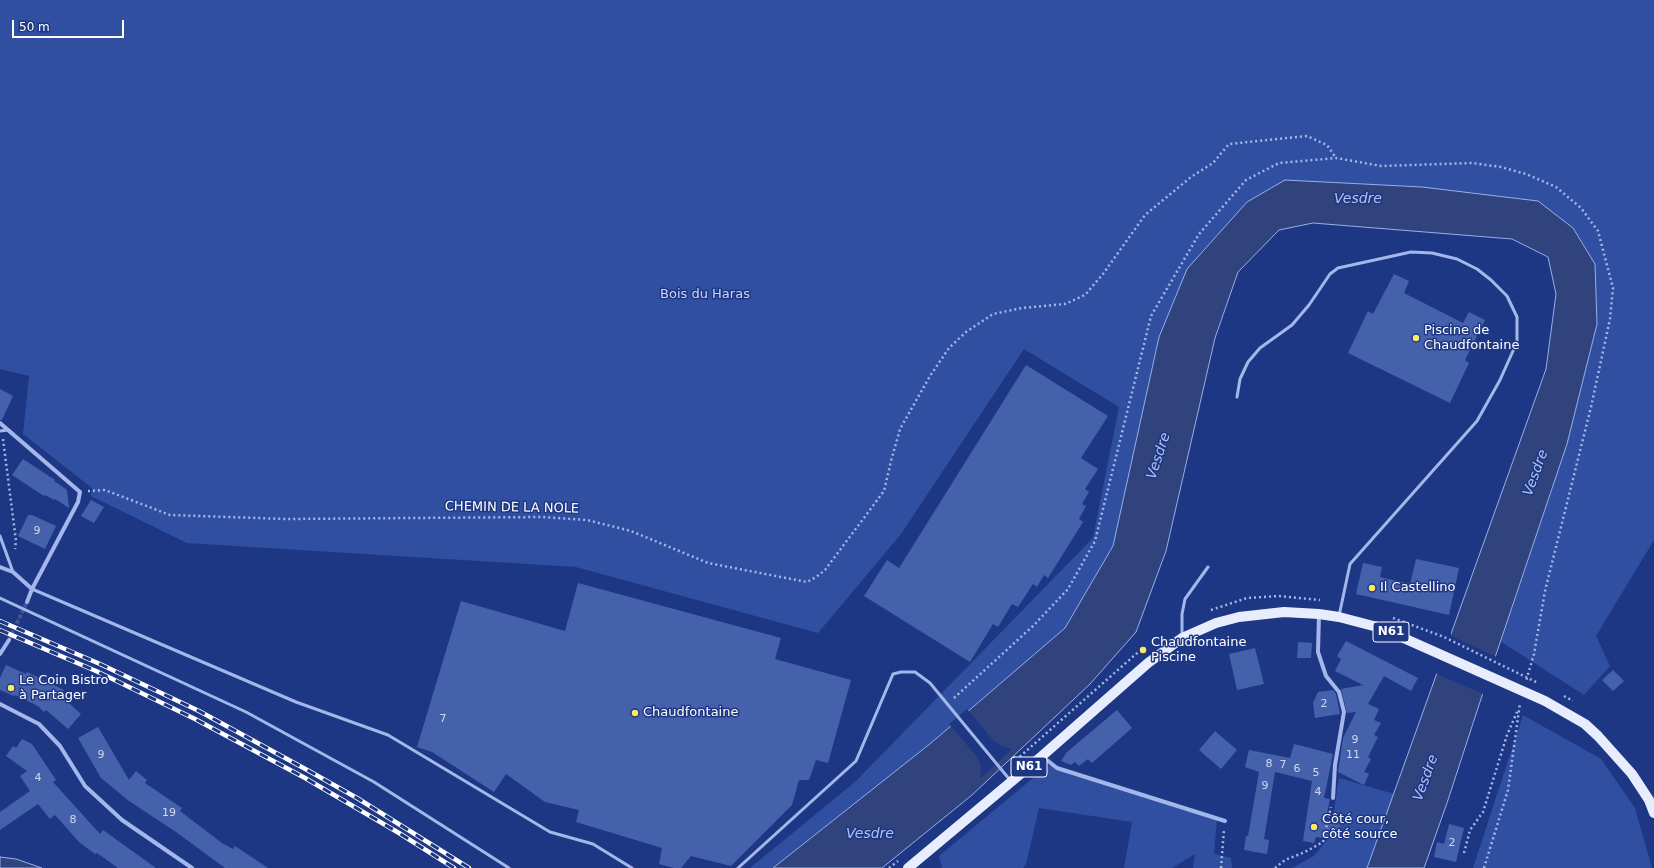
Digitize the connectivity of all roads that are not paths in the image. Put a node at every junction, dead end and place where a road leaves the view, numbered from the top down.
1 (1237, 397) dead end
2 (0, 423) edge
3 (8, 430) junction
4 (1, 431) edge
5 (0, 536) edge
6 (1208, 567) dead end
7 (0, 568) edge
8 (14, 572) junction
9 (32, 589) junction
10 (0, 598) edge
11 (27, 602) tunnel mouth
12 (1320, 614) junction
13 (1339, 617) junction
14 (1182, 638) junction
15 (9, 640) tunnel mouth
16 (0, 654) edge
17 (0, 704) edge
18 (1042, 756) junction
19 (1012, 781) junction
20 (1333, 798) road end
21 (1654, 813) edge
22 (1225, 821) road end
23 (192, 868) edge
24 (509, 868) edge
25 (632, 868) edge
26 (738, 868) edge
27 (908, 868) edge

1 - 13 lane
2 - 3 street
3 - 4 lane
3 - 9 street
5 - 8 lane
6 - 14 lane
7 - 8 street
8 - 9 street
9 - 11 street
9 - 25 lane
10 - 24 lane
12 - 13 main road, N61
12 - 14 main road, N61
12 - 20 street
13 - 21 main road, N61
14 - 18 main road, N61
15 - 16 street
17 - 23 street
18 - 19 main road, N61
18 - 22 street
19 - 26 lane
19 - 27 main road, N61

